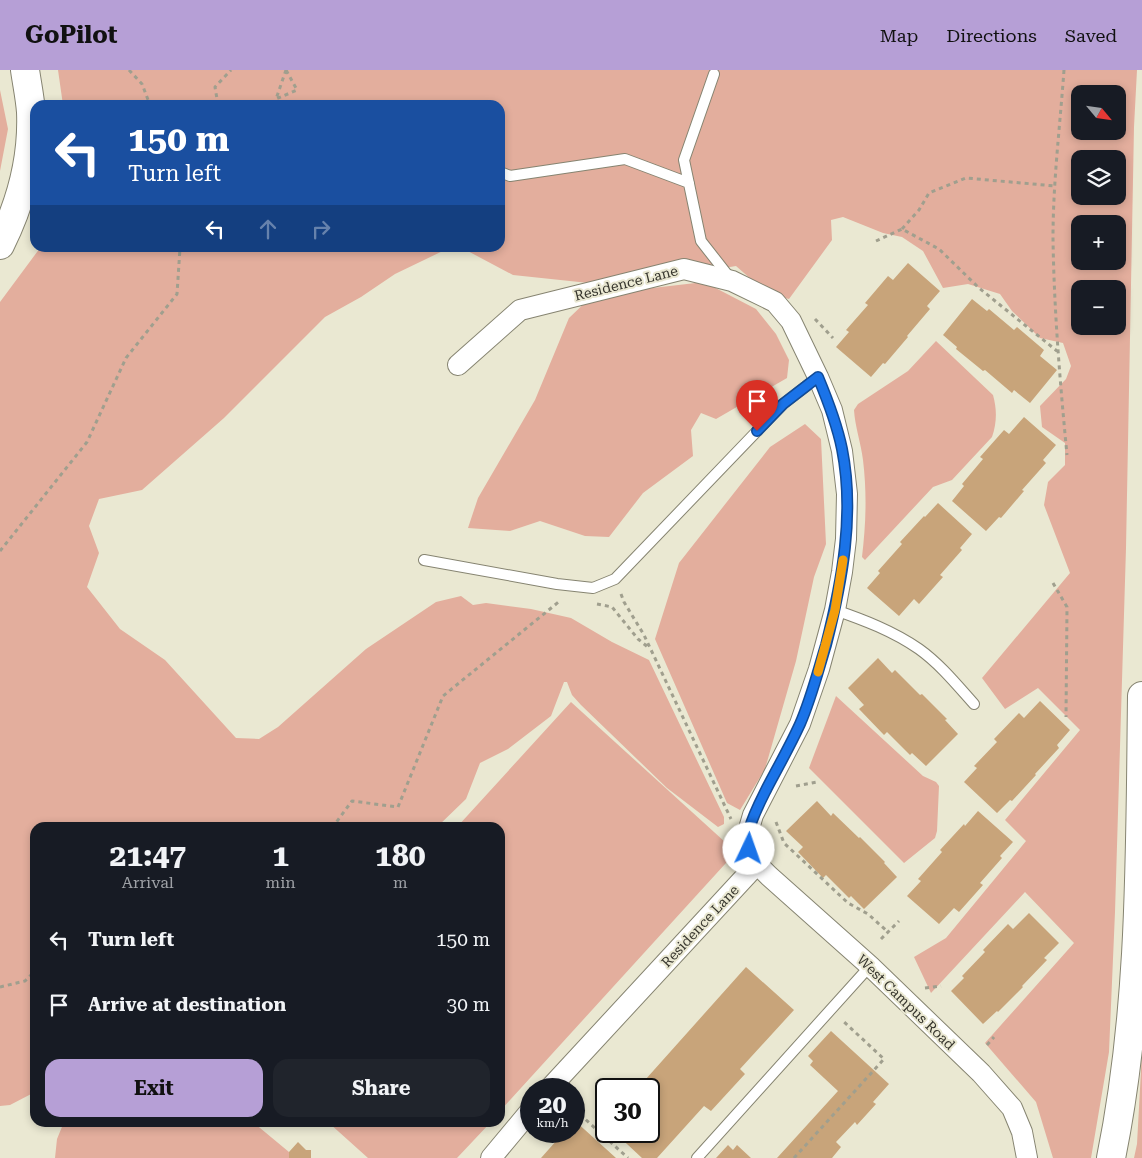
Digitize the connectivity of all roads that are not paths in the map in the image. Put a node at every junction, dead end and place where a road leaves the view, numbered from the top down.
1 (25, 70) edge
2 (714, 74) dead end
3 (30, 105) edge
4 (30, 130) edge
5 (505, 174) edge
6 (689, 183) junction
7 (0, 245) edge
8 (732, 281) junction
9 (458, 365) dead end
10 (818, 377) junction
11 (424, 560) dead end
12 (835, 610) junction
13 (1142, 696) edge
14 (974, 704) dead end
15 (757, 864) junction
16 (870, 966) junction
17 (559, 1078) edge
18 (520, 1123) edge
19 (491, 1158) edge
20 (697, 1158) edge
21 (1027, 1158) edge
22 (1111, 1158) edge

1 - 3 street
2 - 6 lane
4 - 7 street
5 - 6 lane
6 - 8 lane
8 - 9 street, Residence Lane
8 - 10 street, Residence Lane
10 - 11 lane
10 - 12 street, Residence Lane
12 - 14 lane
12 - 15 street, Residence Lane
13 - 22 street
15 - 16 street, West Campus Road
15 - 17 street, Residence Lane
16 - 20 lane
16 - 21 street, West Campus Road
18 - 19 street

